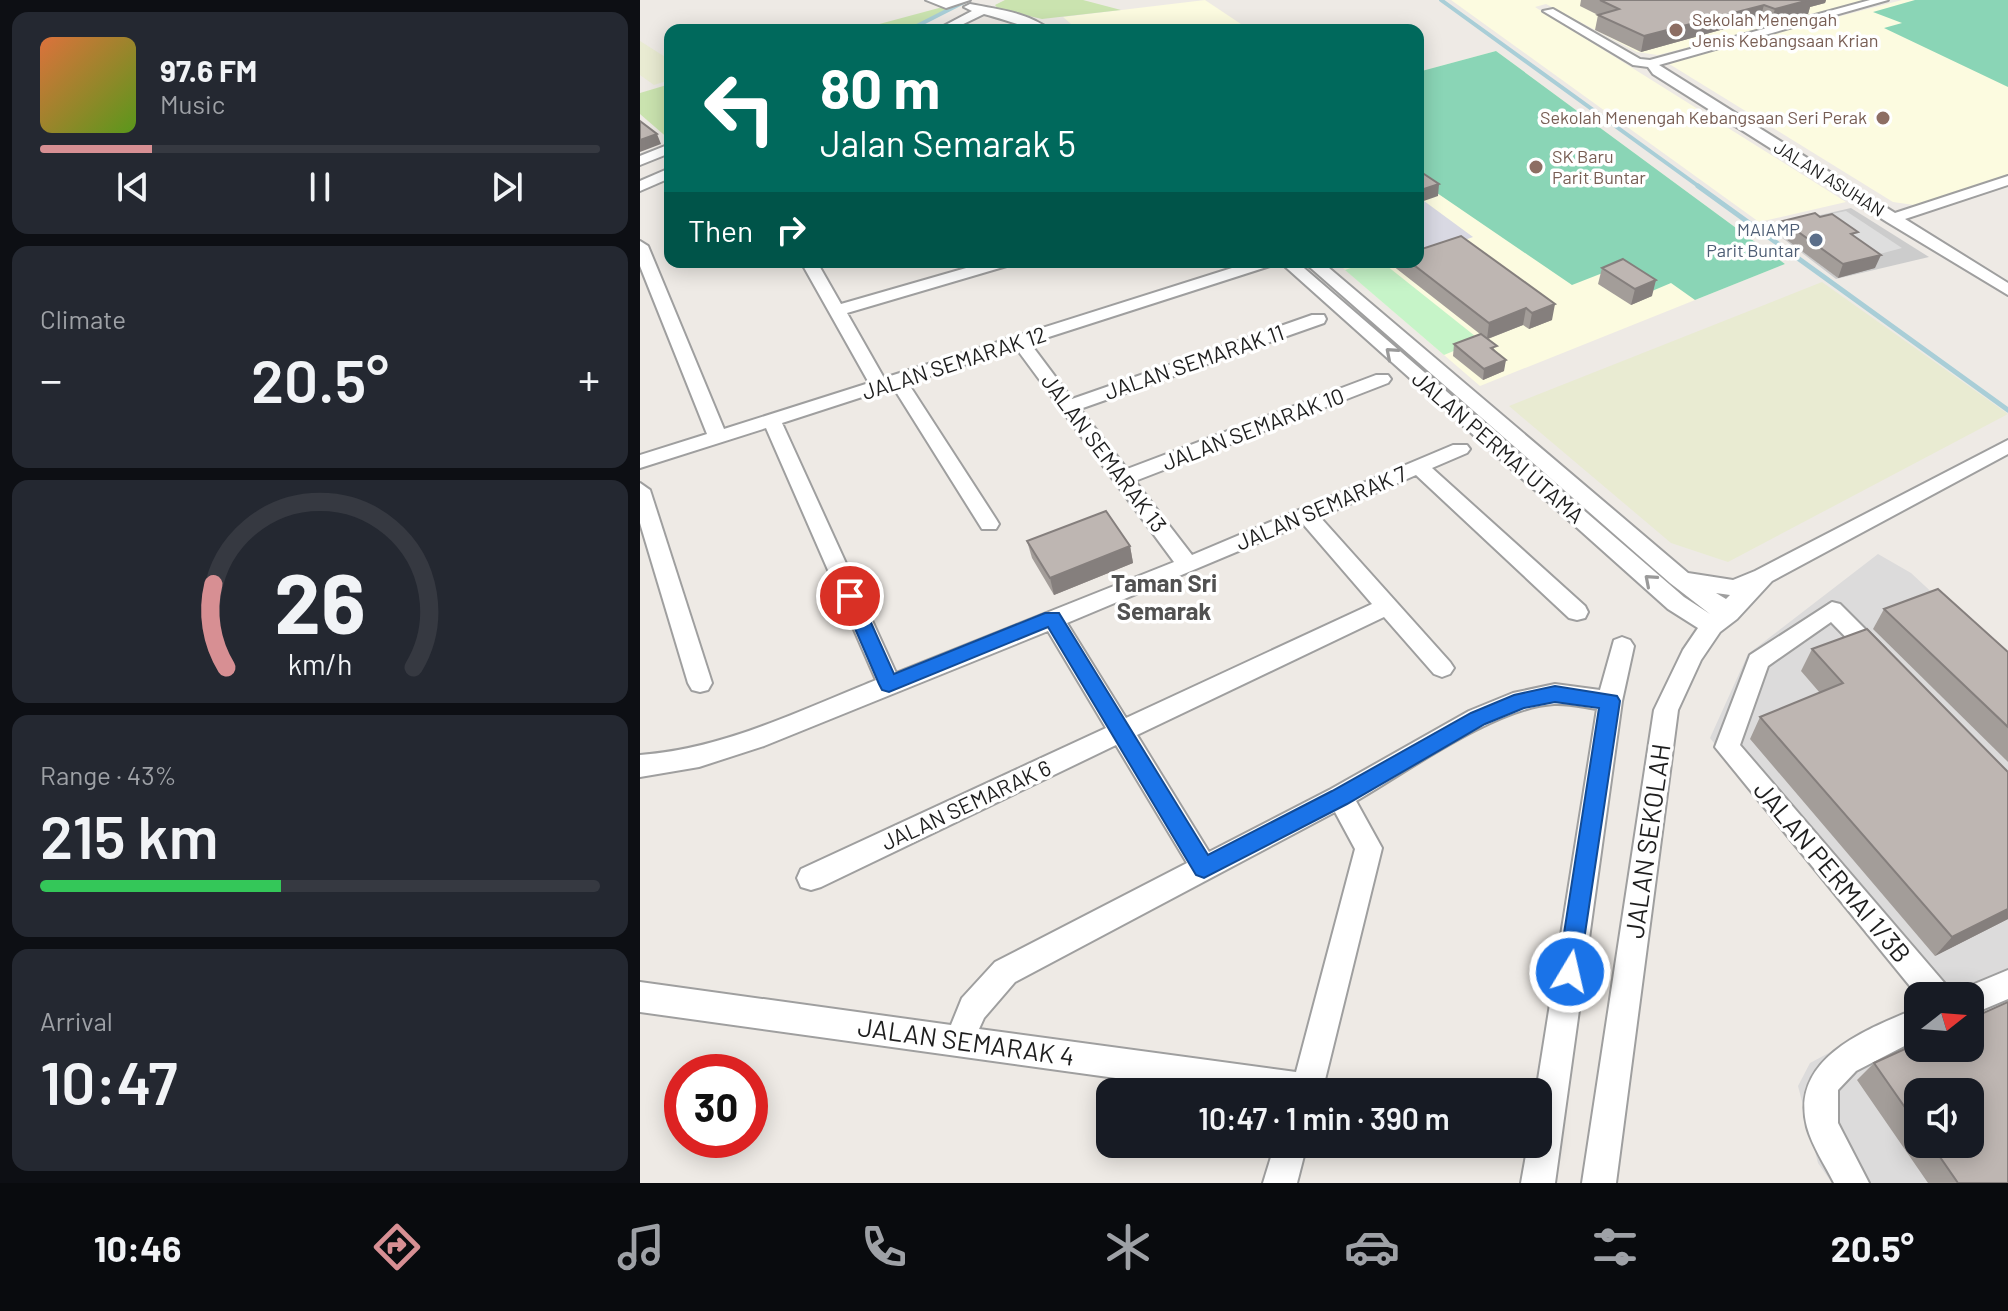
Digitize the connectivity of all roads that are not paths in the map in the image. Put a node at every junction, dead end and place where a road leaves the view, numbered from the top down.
1 (931, 0) edge
2 (1001, 0) edge
3 (1883, 0) edge
4 (973, 6) edge
5 (1549, 11) dead end
6 (936, 24) edge
7 (950, 24) edge
8 (1010, 24) edge
9 (1033, 24) edge
10 (1652, 64) junction
11 (664, 151) edge
12 (640, 161) edge
13 (664, 164) edge
14 (664, 175) edge
15 (640, 176) edge
16 (2008, 180) edge
17 (640, 187) edge
18 (664, 192) edge
19 (640, 203) edge
20 (1892, 219) junction
21 (640, 246) edge
22 (812, 268) edge
23 (984, 268) edge
24 (1246, 268) edge
25 (1295, 268) edge
26 (1319, 268) edge
27 (2008, 290) edge
28 (837, 311) junction
29 (1318, 319) dead end
30 (1020, 342) junction
31 (1382, 379) dead end
32 (889, 384) junction
33 (1069, 406) junction
34 (772, 421) junction
35 (718, 438) junction
36 (2008, 446) edge
37 (1460, 449) dead end
38 (640, 462) edge
39 (2008, 463) edge
40 (1419, 467) junction
41 (1123, 478) junction
42 (640, 490) edge
43 (1306, 515) junction
44 (989, 524) dead end
45 (1188, 565) junction
46 (1764, 575) junction
47 (1678, 577) junction
48 (1387, 606) junction
49 (1577, 612) dead end
50 (1052, 618) junction
51 (1721, 619) junction
52 (1622, 646) dead end
53 (1442, 668) dead end
54 (1898, 676) edge
55 (700, 683) dead end
56 (889, 684) junction
57 (1610, 701) junction
58 (1121, 731) junction
59 (640, 766) edge
60 (1340, 797) junction
61 (1204, 868) junction
62 (811, 878) dead end
63 (1925, 982) edge
64 (2008, 984) edge
65 (1984, 994) edge
66 (640, 997) edge
67 (1904, 1030) edge
68 (959, 1041) junction
69 (1217, 1078) edge
70 (1310, 1078) edge
71 (1287, 1158) edge
72 (1280, 1183) edge
73 (1538, 1183) edge
74 (1599, 1183) edge
75 (1852, 1183) edge

1 - 4 street
2 - 4 street
3 - 10 street
4 - 6 street
4 - 7 street
4 - 8 street
4 - 9 street
5 - 10 street, JALAN ASUHAN
10 - 20 street, JALAN ASUHAN
11 - 12 street
13 - 15 street
14 - 17 street
16 - 20 street
18 - 19 street
20 - 27 street, JALAN ASUHAN
21 - 35 street
22 - 28 street
23 - 28 street
24 - 30 street, JALAN SEMARAK 12
51 -> 25 street, JALAN PERMAI UTAMA
26 - 47 street, JALAN PERMAI UTAMA
28 - 32 street
29 - 33 street, JALAN SEMARAK 11
30 - 32 street, JALAN SEMARAK 12
30 - 33 street, JALAN SEMARAK 13
31 - 41 street, JALAN SEMARAK 10
32 - 34 street, JALAN SEMARAK 12
32 - 44 street
33 - 41 street, JALAN SEMARAK 13
34 - 35 street, JALAN SEMARAK 12
34 - 56 street
35 - 38 street, JALAN SEMARAK 12
36 - 46 street, JALAN SEKOLAH
37 - 40 street, JALAN SEMARAK 7
39 - 51 street, JALAN SEKOLAH
40 - 43 street, JALAN SEMARAK 7
40 - 49 street
41 - 45 street, JALAN SEMARAK 13
42 - 55 street
43 - 45 street, JALAN SEMARAK 7
43 - 48 street
45 - 50 street, JALAN SEMARAK 7
46 - 47 street
46 - 51 street, JALAN SEKOLAH
47 - 51 street, JALAN PERMAI UTAMA
48 - 53 street
48 - 58 street, JALAN SEMARAK 6
50 - 56 street, JALAN SEMARAK 7
50 - 58 street
51 - 74 street, JALAN SEKOLAH
52 - 57 street
54 - 63 street, JALAN PERMAI 1/3B
56 - 59 street, JALAN SEMARAK 7
57 - 60 street
57 - 73 street
58 - 61 street
58 - 62 street, JALAN SEMARAK 6
60 - 61 street
60 - 70 street
61 - 68 street
64 - 65 street
66 - 68 street, JALAN SEMARAK 4
67 - 75 street
68 - 69 street, JALAN SEMARAK 4
71 - 72 street

